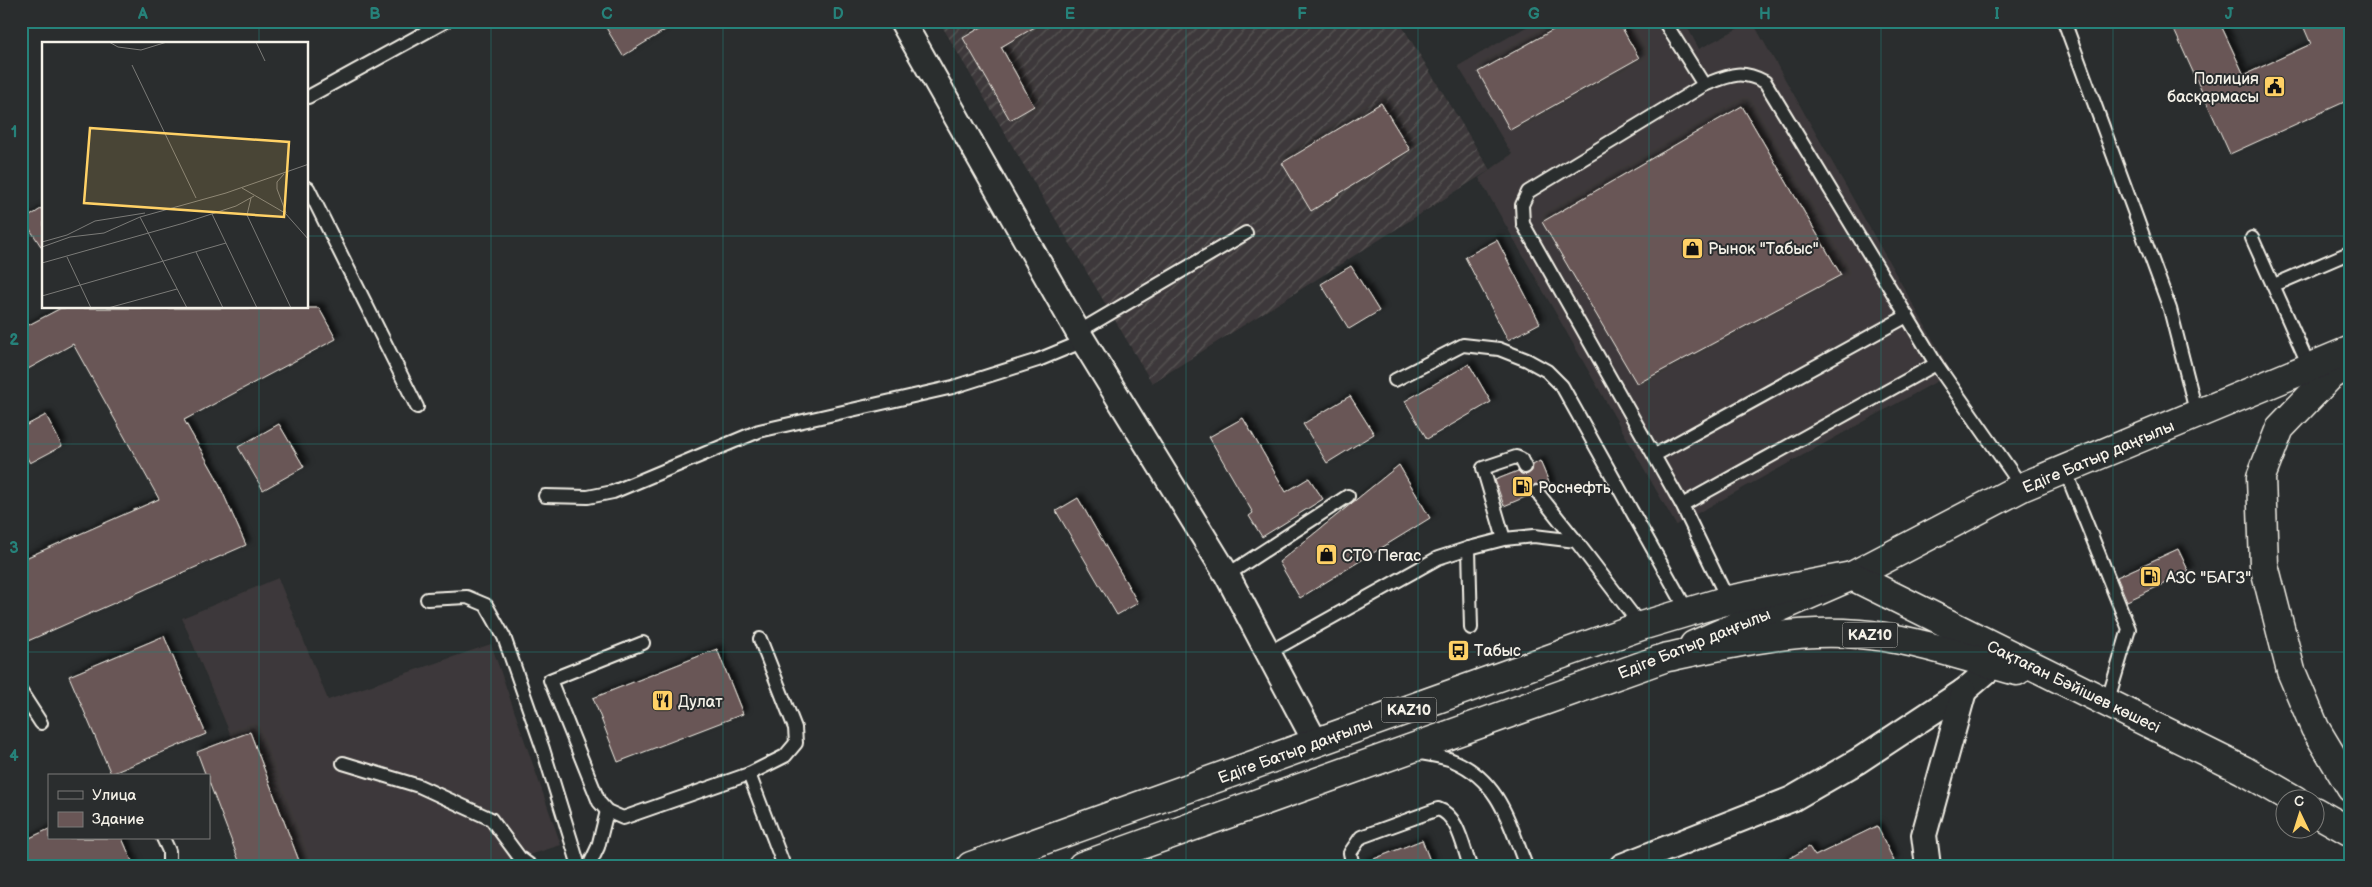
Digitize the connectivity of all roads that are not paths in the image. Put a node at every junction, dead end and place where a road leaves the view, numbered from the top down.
1 (446, 21) edge
2 (902, 21) edge
3 (1664, 21) edge
4 (2064, 21) edge
5 (1704, 85) junction
6 (309, 96) edge
7 (309, 190) edge
8 (1246, 233) dead end
9 (2252, 238) dead end
10 (2351, 252) edge
11 (2274, 285) junction
12 (1907, 316) junction
13 (1081, 336) junction
14 (2351, 350) edge
15 (2351, 362) edge
16 (1936, 364) junction
17 (2310, 368) junction
18 (1394, 380) dead end
19 (417, 407) dead end
20 (2197, 415) junction
21 (1655, 455) junction
22 (1525, 468) dead end
23 (2065, 470) junction
24 (2022, 487) junction
25 (1537, 492) dead end
26 (545, 496) dead end
27 (1348, 496) dead end
28 (1682, 505) junction
29 (1504, 539) junction
30 (1576, 541) junction
31 (1469, 548) junction
32 (1227, 575) junction
33 (1852, 576) junction
34 (427, 599) dead end
35 (1728, 600) junction
36 (1688, 612) junction
37 (1641, 626) junction
38 (1471, 628) dead end
39 (760, 639) dead end
40 (643, 643) dead end
41 (1268, 653) junction
42 (1664, 658) junction
43 (1993, 666) junction
44 (2071, 685) junction
45 (1964, 691) junction
46 (21, 692) edge
47 (2107, 703) junction
48 (40, 723) dead end
49 (1316, 743) junction
50 (1406, 750) junction
51 (343, 763) dead end
52 (748, 774) junction
53 (2351, 788) edge
54 (2277, 790) edge
55 (607, 811) junction
56 (2324, 817) edge
57 (2351, 832) edge
58 (164, 840) edge
59 (1126, 858) edge
60 (169, 866) edge
61 (531, 866) edge
62 (579, 866) edge
63 (590, 866) edge
64 (784, 866) edge
65 (971, 866) edge
66 (1082, 866) edge
67 (1353, 866) edge
68 (1470, 866) edge
69 (1526, 866) edge
70 (1622, 866) edge
71 (1928, 866) edge

1 - 6 lane
2 - 13 street
3 - 5 lane
4 - 20 lane
5 - 12 lane
5 - 21 lane
7 - 19 lane
8 - 13 lane
9 - 11 lane
10 - 11 lane
11 - 17 lane
12 - 16 lane
12 - 21 lane
13 - 26 lane
13 - 32 street
14 - 17 main road, Едіге Батыр даңғылы
15 - 53 main road
16 - 24 lane
16 - 28 lane
17 - 20 main road, Едіге Батыр даңғылы
18 - 36 lane
20 - 23 main road, Едіге Батыр даңғылы
21 - 28 lane
22 - 29 lane
23 - 24 main road, Едіге Батыр даңғылы
23 - 47 lane
24 - 33 main road, Едіге Батыр даңғылы
25 - 30 lane
27 - 32 lane
28 - 35 lane
29 - 30 lane
29 - 31 lane
30 - 37 lane
31 - 38 lane
31 - 41 lane
32 - 41 street
33 - 35 main road, Едіге Батыр даңғылы / KAZ10
33 - 42 main road, Едіге Батыр даңғылы
33 - 44 main road, Сақтаған Бәйішев көшесі / KAZ10
34 - 62 lane
35 - 36 main road, Едіге Батыр даңғылы / KAZ10
36 - 37 main road, Едіге Батыр даңғылы / KAZ10
37 - 49 main road, Едіге Батыр даңғылы / KAZ10
39 - 52 lane
40 - 55 lane
41 - 49 street
42 - 43 main road, KAZ10
42 - 50 main road, Едіге Батыр даңғылы / KAZ10
43 - 44 main road, KAZ10
43 - 45 street
44 - 47 main road, Сақтаған Бәйішев көшесі / KAZ10
45 - 70 street
45 - 71 street
46 - 48 lane
47 - 54 main road, Сақтаған Бәйішев көшесі / KAZ10
49 - 65 main road, Едіге Батыр даңғылы / KAZ10
50 - 59 main road, Едіге Батыр даңғылы / KAZ10
50 - 69 lane
51 - 61 lane
52 - 55 lane
52 - 64 lane
55 - 63 lane
56 - 57 main road
58 - 60 lane
59 - 66 main road, Едіге Батыр даңғылы / KAZ10
67 - 68 lane

